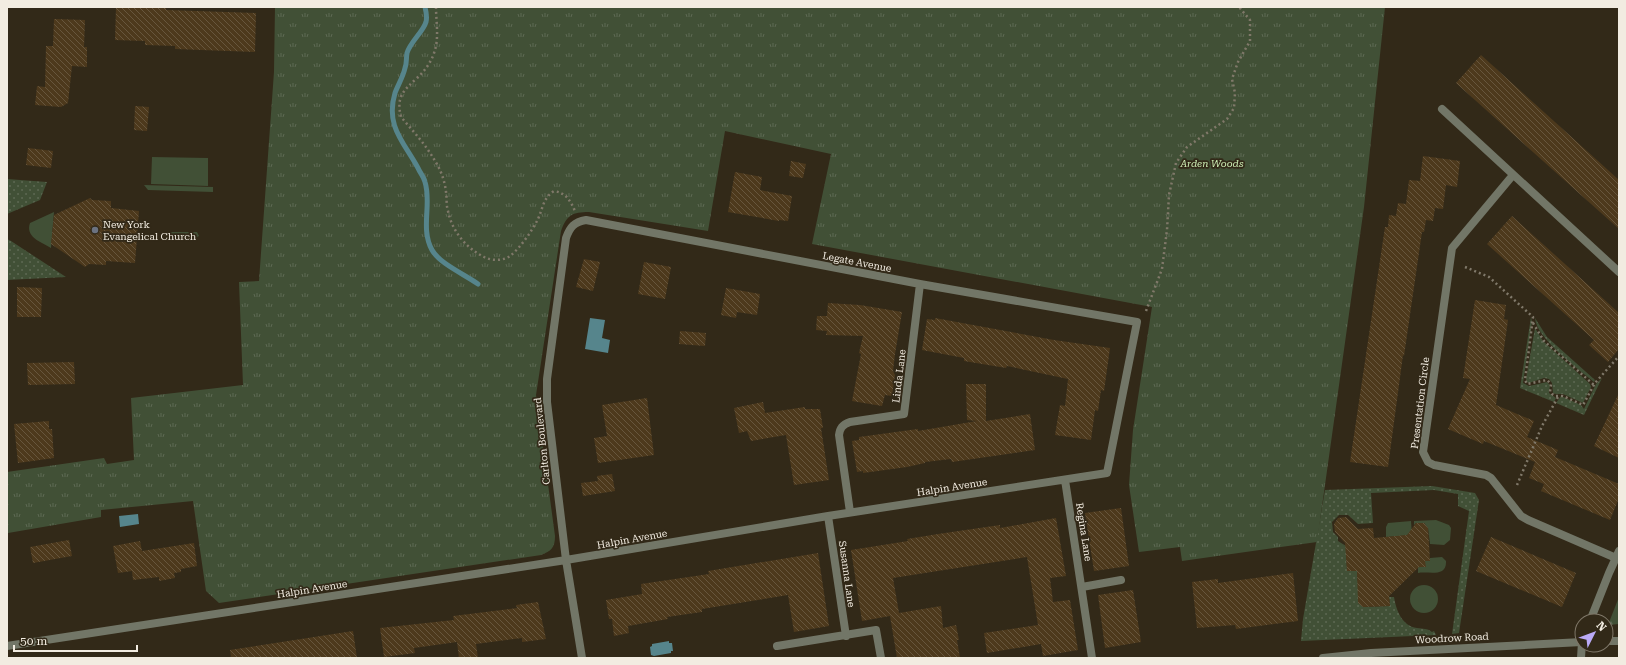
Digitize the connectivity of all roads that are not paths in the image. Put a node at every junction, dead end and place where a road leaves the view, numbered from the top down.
1 (1442, 109) dead end
2 (1513, 175) junction
3 (576, 222) joint
4 (1619, 272) edge
5 (920, 284) junction
6 (1137, 322) joint
7 (1065, 480) junction
8 (850, 512) junction
9 (828, 516) junction
10 (1617, 554) edge
11 (566, 560) junction
12 (1121, 580) dead end
13 (1082, 587) junction
14 (1593, 613) edge
15 (846, 636) junction
16 (1574, 642) edge
17 (7, 646) edge
18 (777, 646) dead end
19 (1370, 655) edge
20 (582, 658) edge
21 (881, 658) edge
22 (1092, 658) edge
23 (1323, 658) edge

1 - 2 street
2 - 4 street
2 - 10 street, Presentation Circle
3 - 5 street, Legate Avenue
3 - 11 street, Carlton Boulevard
5 - 6 street, Legate Avenue
5 - 8 street, Linda Lane
6 - 7 street, Halpin Avenue
7 - 8 street, Halpin Avenue
7 - 13 street, Regina Lane
8 - 9 street, Halpin Avenue
9 - 11 street, Halpin Avenue
9 - 15 street, Susanna Lane
10 - 14 street, Presentation Circle
11 - 17 street, Halpin Avenue
11 - 20 street, Carlton Boulevard
12 - 13 street
13 - 22 street, Regina Lane
15 - 18 street
15 - 21 street
16 - 19 street, Woodrow Road
19 - 23 street, Woodrow Road

